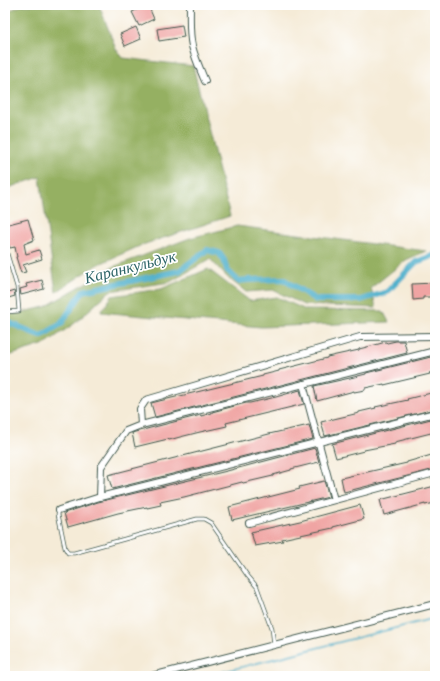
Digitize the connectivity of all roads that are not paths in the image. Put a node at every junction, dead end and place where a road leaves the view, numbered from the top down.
1 (190, 5) edge
2 (205, 81) dead end
3 (5, 247) edge
4 (5, 312) edge
5 (435, 336) edge
6 (435, 351) edge
7 (303, 384) junction
8 (435, 413) edge
9 (141, 425) junction
10 (318, 442) junction
11 (435, 473) edge
12 (100, 497) junction
13 (334, 500) junction
14 (59, 510) joint
15 (249, 523) dead end
16 (435, 604) edge
17 (274, 645) junction
18 (152, 676) edge

1 - 2 street
3 - 4 lane
5 - 9 street
6 - 7 street
7 - 9 street
7 - 10 street
8 - 10 street
9 - 12 street
10 - 12 street
10 - 13 street
11 - 13 street
12 - 14 street
13 - 15 street
14 - 17 lane
16 - 17 street
17 - 18 street

